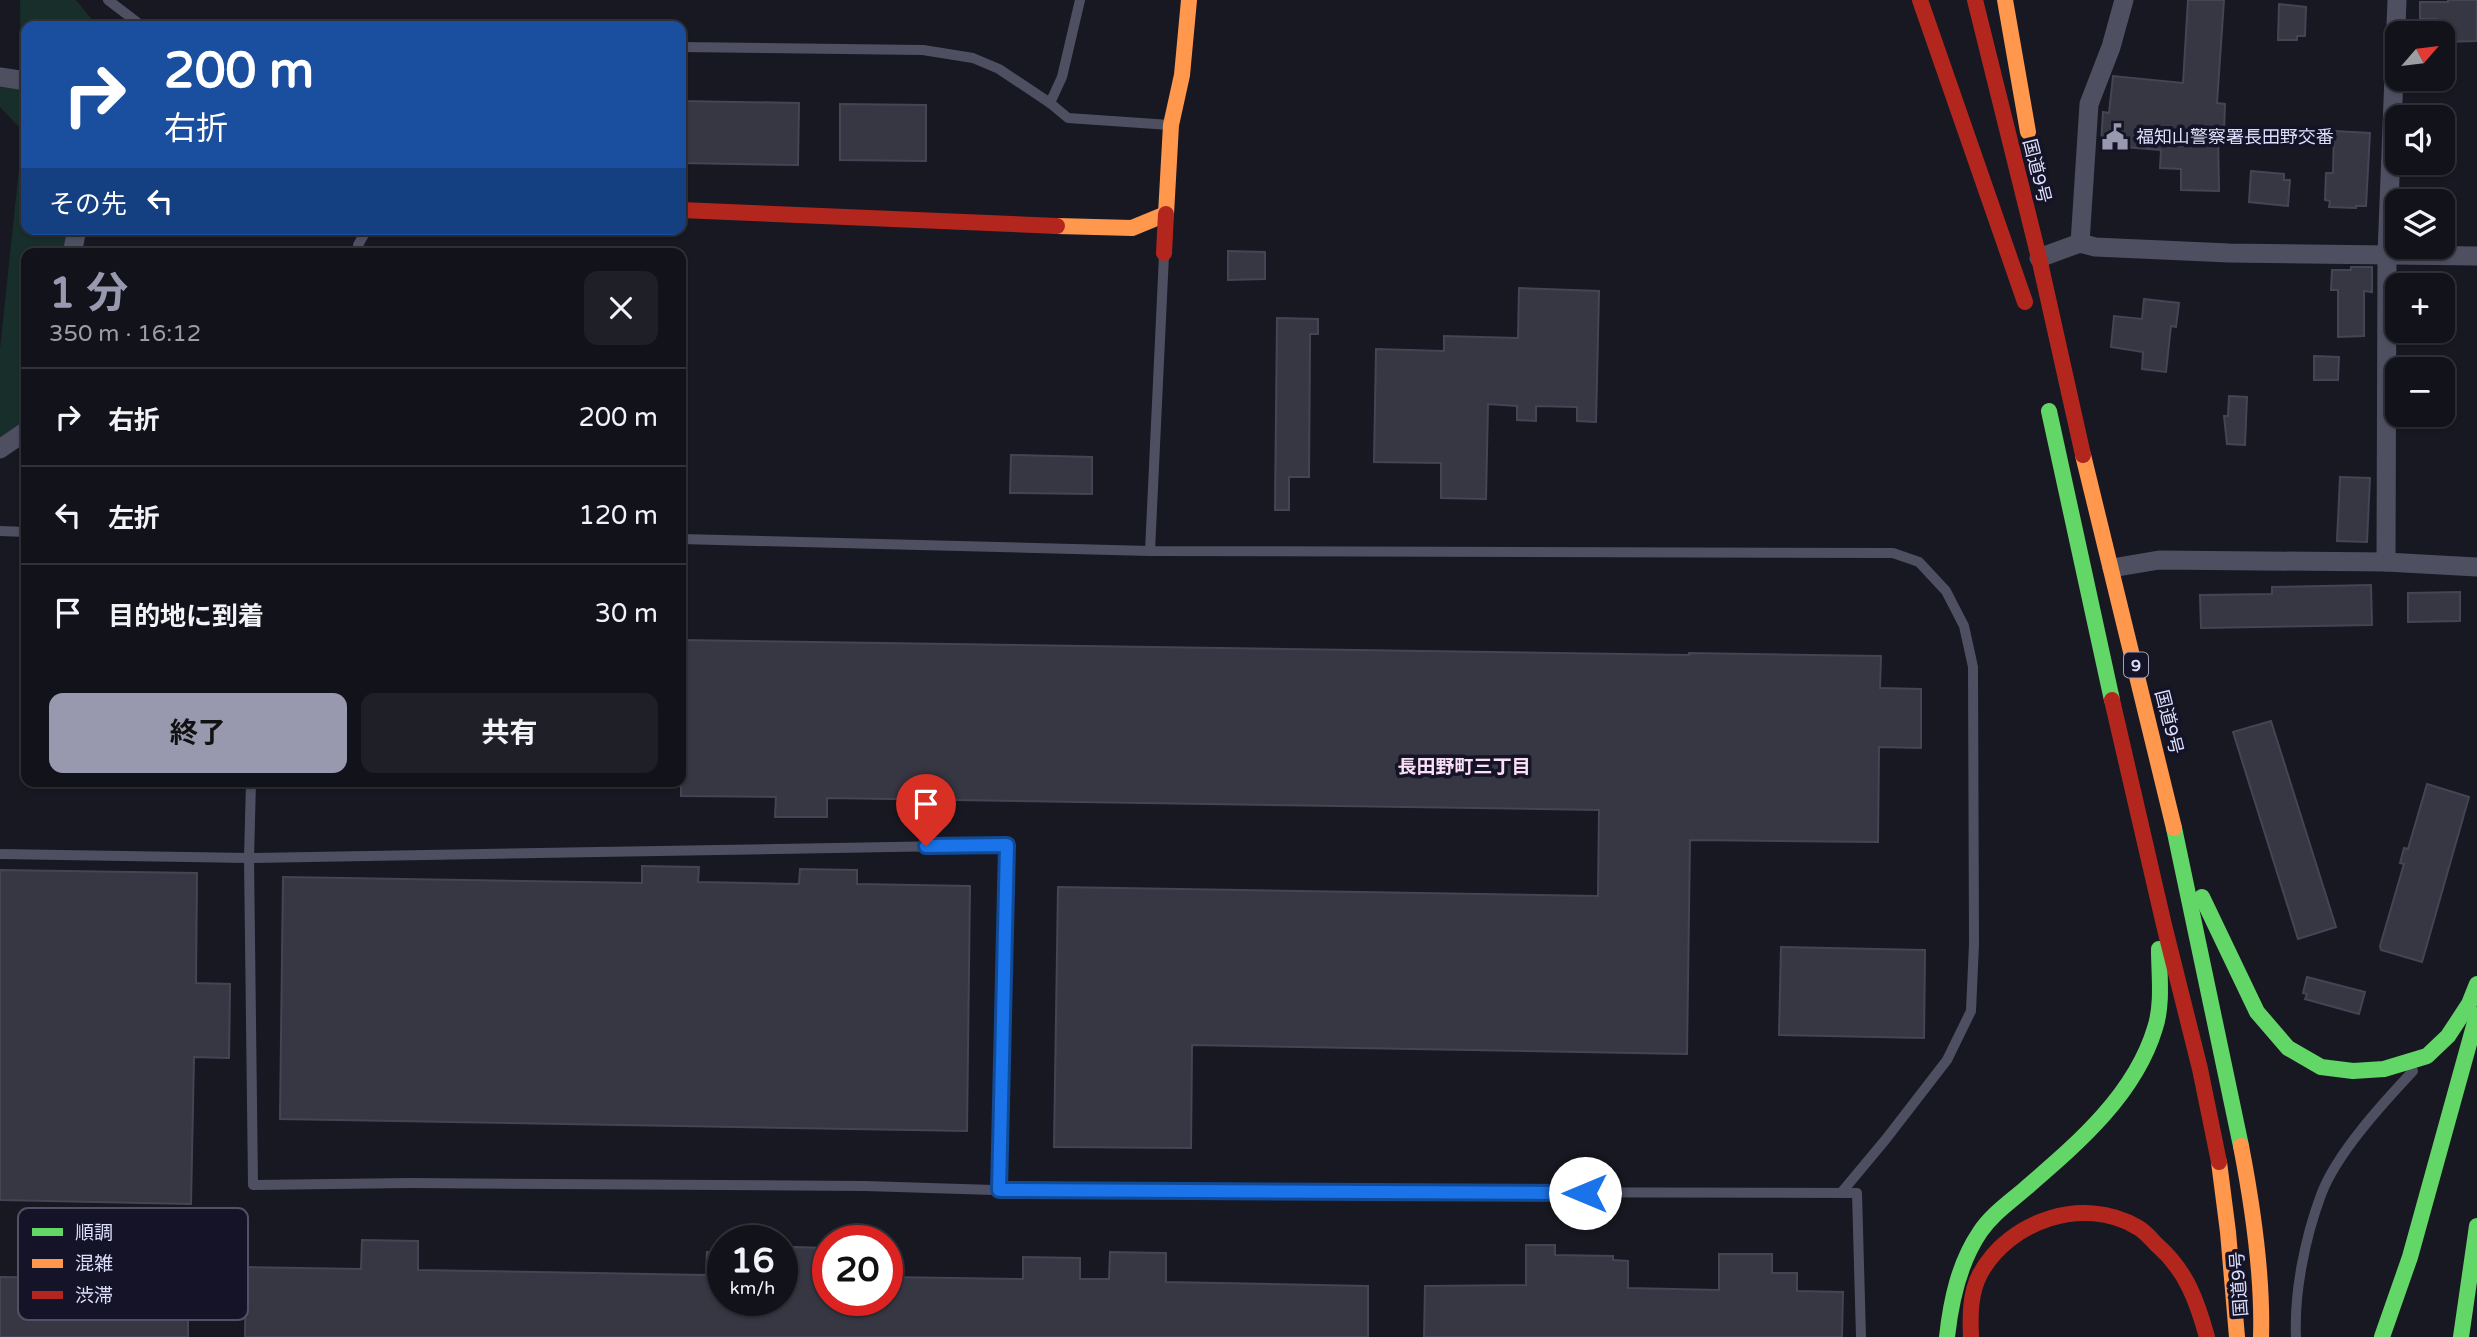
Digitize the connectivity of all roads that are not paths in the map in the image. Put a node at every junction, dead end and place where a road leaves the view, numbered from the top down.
1 (108, 0) edge
2 (1080, 0) edge
3 (1189, 0) edge
4 (1920, 0) edge
5 (1975, 0) edge
6 (2005, 0) edge
7 (2124, 0) edge
8 (2397, 0) edge
9 (135, 21) edge
10 (686, 47) edge
11 (0, 77) edge
12 (21, 79) edge
13 (1050, 103) junction
14 (1171, 125) junction
15 (2032, 153) dead end
16 (1990, 155) dead end
17 (2037, 179) dead end
18 (2390, 189) edge
19 (686, 210) edge
20 (1166, 214) junction
21 (2080, 243) junction
22 (1164, 253) joint
23 (2385, 254) edge
24 (2455, 256) edge
25 (2477, 256) edge
26 (2039, 258) junction
27 (2387, 259) edge
28 (2045, 395) dead end
29 (21, 434) edge
30 (0, 449) edge
31 (0, 531) edge
32 (21, 532) edge
33 (686, 539) edge
34 (1150, 551) junction
35 (2386, 562) junction
36 (2477, 567) edge
37 (2112, 568) junction
38 (251, 787) edge
39 (2179, 847) junction
40 (0, 854) edge
41 (248, 858) junction
42 (2159, 905) junction
43 (2477, 984) edge
44 (2477, 1015) edge
45 (2427, 1056) junction
46 (999, 1190) junction
47 (1841, 1193) junction
48 (2477, 1226) edge
49 (1861, 1337) edge
50 (1947, 1337) edge
51 (1971, 1337) edge
52 (2207, 1337) edge
53 (2237, 1337) edge
54 (2262, 1337) edge
55 (2296, 1337) edge
56 (2382, 1337) edge
57 (2461, 1337) edge

1 - 9 lane
2 - 13 lane
3 - 14 main road
4 - 16 main road
5 - 26 main road, 国道9号 / 9
6 - 15 main road
7 - 21 street
8 - 18 street
10 - 13 lane
11 - 12 street
13 - 14 lane
14 - 20 main road
17 - 26 main road
19 - 20 main road
20 - 22 main road
21 - 23 street
21 - 26 street
22 - 34 lane
24 - 25 street
26 - 37 main road, 国道9号 / 9
27 - 35 street
28 - 42 main road, 国道9号 / 9
29 - 30 street
31 - 32 lane
33 - 34 lane
34 - 47 lane
35 - 36 street
35 - 37 street
37 - 39 main road, 国道9号 / 9
38 - 41 lane
39 - 45 main road
39 - 54 main road, 国道9号 / 9
40 - 41 lane
41 - 46 lane
41 - 46 lane
42 - 50 main road
42 - 53 main road, 国道9号 / 9
43 - 45 main road
44 - 56 main road
45 - 55 lane
46 - 47 lane
47 - 49 lane
48 - 57 main road
51 - 52 main road

